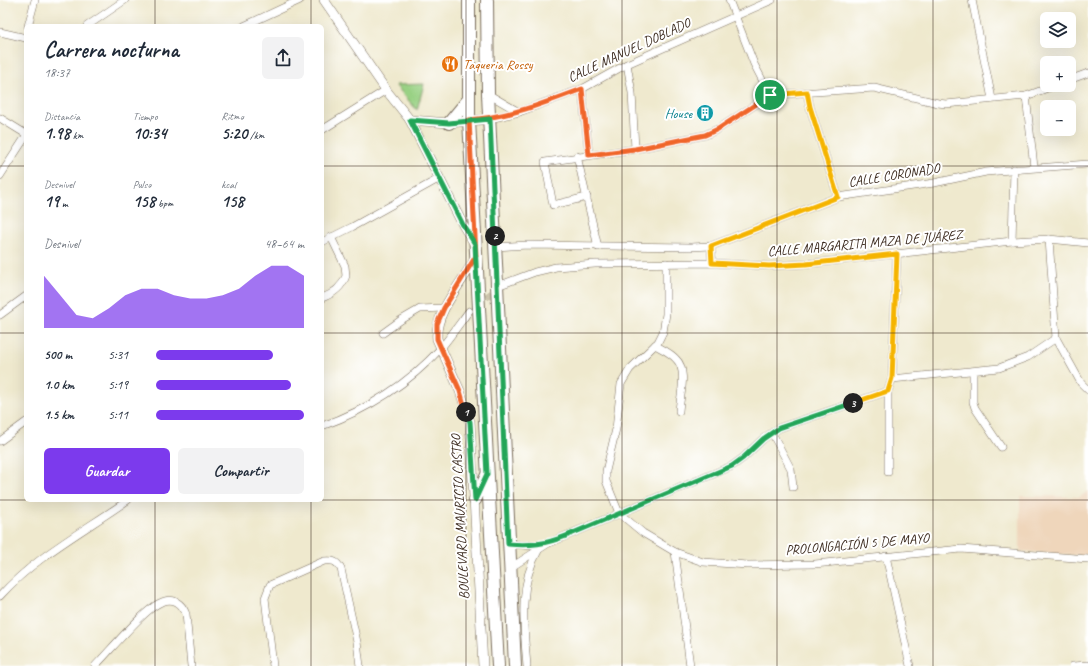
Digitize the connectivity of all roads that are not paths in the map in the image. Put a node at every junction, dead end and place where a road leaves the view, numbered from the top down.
1 (35, 0) edge
2 (125, 0) edge
3 (300, 0) edge
4 (324, 0) edge
5 (469, 0) edge
6 (487, 0) edge
7 (729, 0) edge
8 (772, 0) edge
9 (972, 0) edge
10 (734, 16) junction
11 (29, 24) edge
12 (90, 24) edge
13 (248, 24) edge
14 (0, 32) edge
15 (24, 38) edge
16 (627, 64) junction
17 (1088, 73) edge
18 (1076, 77) edge
19 (582, 89) junction
20 (386, 90) junction
21 (1040, 91) edge
22 (807, 92) junction
23 (488, 94) junction
24 (770, 95) junction
25 (1026, 96) junction
26 (469, 99) junction
27 (992, 99) junction
28 (519, 112) junction
29 (0, 118) edge
30 (490, 119) junction
31 (410, 120) junction
32 (469, 120) junction
33 (449, 123) junction
34 (324, 129) edge
35 (24, 134) edge
36 (24, 138) edge
37 (635, 149) junction
38 (589, 155) junction
39 (578, 156) junction
40 (1088, 164) edge
41 (1034, 167) junction
42 (1014, 169) junction
43 (0, 176) edge
44 (440, 178) junction
45 (587, 197) junction
46 (838, 197) junction
47 (331, 237) junction
48 (1049, 239) junction
49 (324, 241) edge
50 (1012, 241) junction
51 (1088, 244) edge
52 (711, 246) junction
53 (496, 247) junction
54 (598, 247) junction
55 (476, 250) junction
56 (897, 254) junction
57 (666, 263) junction
58 (712, 263) junction
59 (503, 284) tunnel mouth
60 (24, 297) edge
61 (324, 297) edge
62 (444, 308) junction
63 (469, 311) dead end
64 (0, 315) edge
65 (383, 333) dead end
66 (1056, 338) junction
67 (655, 345) junction
68 (441, 348) junction
69 (972, 372) junction
70 (892, 378) junction
71 (1088, 390) edge
72 (888, 391) junction
73 (679, 411) dead end
74 (24, 423) edge
75 (324, 425) edge
76 (772, 433) junction
77 (0, 441) edge
78 (1001, 447) dead end
79 (888, 472) dead end
80 (487, 474) junction
81 (793, 487) dead end
82 (475, 500) junction
83 (125, 502) edge
84 (619, 513) junction
85 (549, 543) junction
86 (508, 544) junction
87 (540, 549) junction
88 (675, 552) junction
89 (886, 556) junction
90 (1088, 559) edge
91 (510, 568) junction
92 (0, 596) edge
93 (520, 661) edge
94 (95, 666) edge
95 (191, 666) edge
96 (273, 666) edge
97 (360, 666) edge
98 (483, 666) edge
99 (498, 666) edge
100 (690, 666) edge
101 (910, 666) edge
102 (1073, 666) edge
103 (1088, 666) edge

1 - 11 street
2 - 12 street
3 - 13 street
4 - 20 street
5 - 26 main road, BOULEVARD MAURICIO CASTRO
6 - 23 main road
7 - 10 street
8 - 10 street, CALLE MANUEL DOBLADO
9 - 27 street
10 - 16 street, CALLE MANUEL DOBLADO
10 - 24 street
14 - 15 street
16 - 19 street, CALLE MANUEL DOBLADO
16 - 37 street
17 - 18 street
19 - 28 street, CALLE MANUEL DOBLADO
19 - 38 street
20 - 31 street
20 - 34 street
21 - 25 street
22 - 24 street
22 - 27 street
22 - 46 street
23 - 28 street
23 - 30 main road
24 - 37 street
25 - 27 street
25 - 41 street
26 - 32 main road, BOULEVARD MAURICIO CASTRO
26 - 33 main road
28 - 30 street, CALLE MANUEL DOBLADO
29 - 35 street
30 - 32 street
30 - 53 main road
31 - 33 street
31 - 44 street
32 - 33 street
32 - 55 main road, BOULEVARD MAURICIO CASTRO
36 - 43 street
37 - 38 street
38 - 39 street
39 - 45 street
39 - 45 street
40 - 41 street, CALLE CORONADO
41 - 42 street, CALLE CORONADO
42 - 46 street, CALLE CORONADO
42 - 50 street
44 - 47 street
44 - 55 street
45 - 54 street
46 - 52 street, CALLE CORONADO
47 - 49 street
47 - 61 street
48 - 50 street, CALLE MARGARITA MAZA DE JUÁREZ
48 - 51 street, CALLE MARGARITA MAZA DE JUÁREZ
48 - 66 street
50 - 56 street, CALLE MARGARITA MAZA DE JUÁREZ
52 - 54 street
52 - 58 street
53 - 54 street
53 - 86 main road
55 - 62 street, BOULEVARD MAURICIO CASTRO
55 - 80 main road, BOULEVARD MAURICIO CASTRO
56 - 58 street, CALLE MARGARITA MAZA DE JUÁREZ
56 - 70 street
57 - 58 street, CALLE MARGARITA MAZA DE JUÁREZ
57 - 59 street, CALLE MARGARITA MAZA DE JUÁREZ
57 - 67 street
60 - 64 street
62 - 65 street
62 - 68 street, BOULEVARD MAURICIO CASTRO
63 - 68 street
66 - 69 street
66 - 71 street
67 - 73 street
67 - 84 street
68 - 75 street
68 - 82 street, BOULEVARD MAURICIO CASTRO
69 - 70 street
69 - 78 street
70 - 72 street
72 - 76 street
72 - 79 street
74 - 77 street
76 - 81 street
76 - 84 street
80 - 82 main road
80 - 99 main road, BOULEVARD MAURICIO CASTRO
82 - 98 street, BOULEVARD MAURICIO CASTRO
83 - 92 street
84 - 85 street
84 - 88 street, PROLONGACIÓN 5 DE MAYO
85 - 86 street
85 - 87 street
86 - 91 main road
87 - 91 street
87 - 93 street
88 - 89 street, PROLONGACIÓN 5 DE MAYO
88 - 100 street
89 - 90 street, PROLONGACIÓN 5 DE MAYO
89 - 101 street
91 - 93 main road
94 - 95 street
96 - 97 street
102 - 103 street

